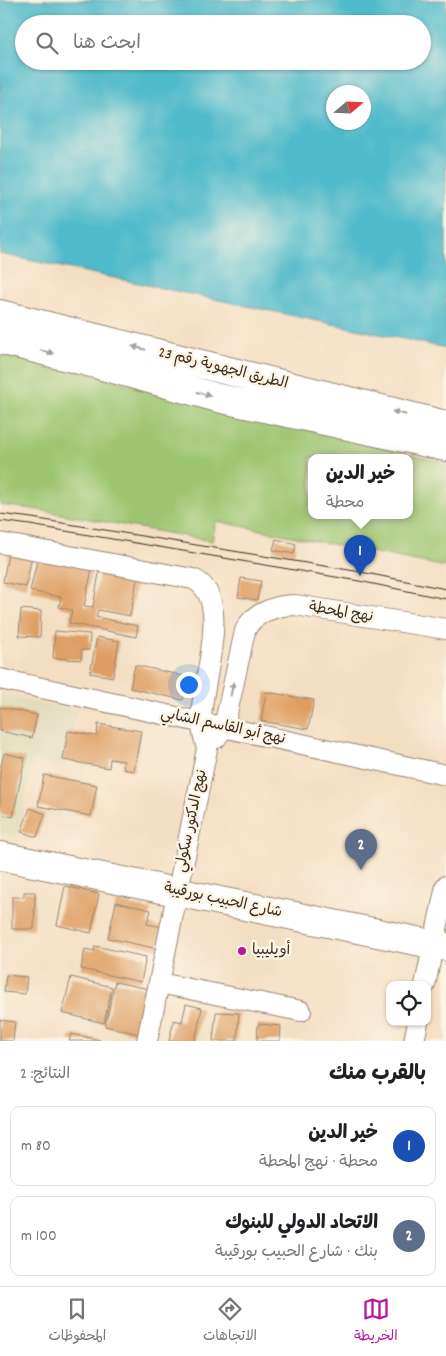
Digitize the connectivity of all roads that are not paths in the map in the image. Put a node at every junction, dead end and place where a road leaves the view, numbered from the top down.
1 (0, 314) edge
2 (0, 340) edge
3 (446, 425) edge
4 (446, 447) edge
5 (0, 543) edge
6 (215, 626) junction
7 (446, 628) edge
8 (244, 631) junction
9 (0, 679) edge
10 (201, 722) junction
11 (224, 727) junction
12 (207, 749) junction
13 (446, 774) edge
14 (0, 856) edge
15 (446, 886) edge
16 (178, 891) junction
17 (440, 946) edge
18 (427, 981) edge
19 (159, 983) junction
20 (301, 1011) dead end
21 (417, 1026) edge
22 (147, 1041) edge
23 (414, 1041) edge

3 -> 1 main road, الطريق الجهوية رقم 23
2 -> 4 main road, الطريق الجهوية رقم 23
5 - 6 street
6 - 8 street
6 - 10 street
7 - 8 street, نهج المحطة
11 -> 8 street
9 - 10 street, نهج أبو القاسم الشابي
10 - 11 street, نهج أبو القاسم الشابي
10 - 12 street
11 - 12 street
11 - 13 street, نهج أبو القاسم الشابي
12 - 16 street, نهج الدكتور سكولي
14 - 16 main road, شارع الحبيب بورقيبة
15 - 17 street
16 - 17 main road, شارع الحبيب بورقيبة
16 - 19 street, نهج الدكتور سكولي
17 - 18 street
19 - 20 street
19 - 22 street, نهج الدكتور سكولي
21 - 23 street

